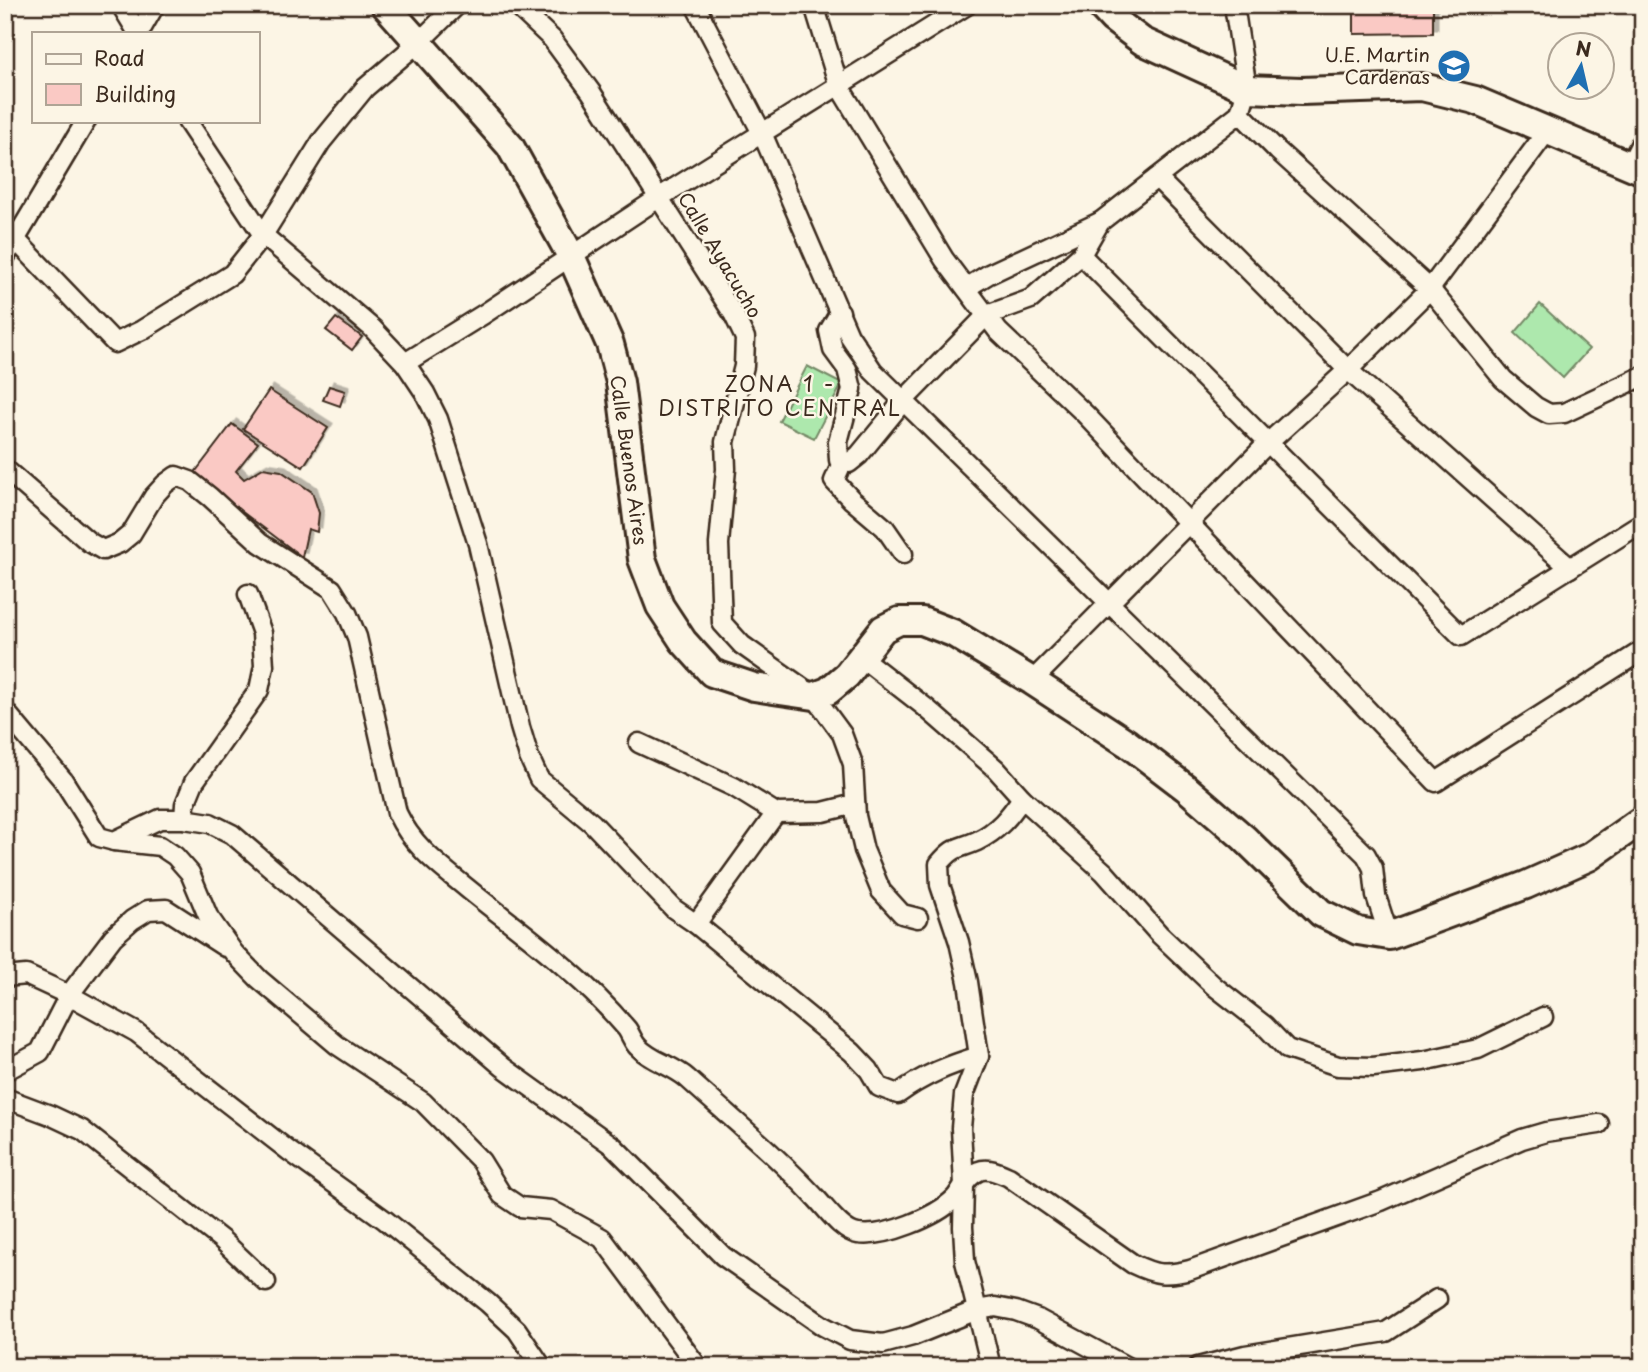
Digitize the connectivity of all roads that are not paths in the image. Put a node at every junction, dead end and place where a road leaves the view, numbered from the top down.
1 (121, 5) edge
2 (155, 5) edge
3 (385, 5) edge
4 (457, 5) edge
5 (516, 5) edge
6 (695, 5) edge
7 (814, 5) edge
8 (967, 5) edge
9 (1100, 5) edge
10 (1234, 5) edge
11 (137, 32) edge
12 (139, 32) edge
13 (419, 42) junction
14 (838, 86) junction
15 (1243, 101) junction
16 (85, 122) edge
17 (188, 122) edge
18 (1548, 130) junction
19 (762, 133) junction
20 (1643, 139) edge
21 (1636, 168) edge
22 (1157, 178) junction
23 (660, 197) junction
24 (1100, 222) junction
25 (10, 232) edge
26 (263, 235) junction
27 (1081, 255) junction
28 (571, 256) junction
29 (5, 257) edge
30 (966, 288) junction
31 (1430, 289) junction
32 (840, 312) junction
33 (987, 316) junction
34 (405, 363) junction
35 (1348, 370) junction
36 (1643, 376) edge
37 (904, 400) junction
38 (1269, 442) junction
39 (843, 461) junction
40 (5, 469) edge
41 (1190, 522) junction
42 (1643, 522) edge
43 (903, 554) dead end
44 (1570, 568) junction
45 (248, 594) dead end
46 (1110, 604) junction
47 (1643, 650) edge
48 (862, 658) junction
49 (1032, 681) junction
50 (814, 696) junction
51 (5, 710) edge
52 (639, 743) dead end
53 (1022, 798) junction
54 (855, 804) junction
55 (776, 813) junction
56 (184, 819) junction
57 (1643, 819) edge
58 (114, 841) junction
59 (918, 918) dead end
60 (696, 924) junction
61 (1389, 936) junction
62 (234, 953) junction
63 (5, 977) edge
64 (69, 995) junction
65 (1544, 1017) dead end
66 (979, 1056) junction
67 (5, 1071) edge
68 (5, 1098) edge
69 (1599, 1124) dead end
70 (964, 1185) junction
71 (265, 1282) dead end
72 (1437, 1299) dead end
73 (977, 1310) junction
74 (542, 1367) edge
75 (698, 1367) edge
76 (991, 1367) edge
77 (1127, 1367) edge
78 (1198, 1367) edge

1 - 11 street
2 - 12 street
3 - 13 street, Calle Buenos Aires
4 - 13 street
5 - 23 street, Calle Ayacucho
6 - 19 street
7 - 14 street
8 - 14 street
9 - 15 street
10 - 15 street
13 - 26 street
13 - 28 street, Calle Buenos Aires
14 - 19 street
14 - 30 street
15 - 18 street
15 - 22 street
15 - 31 street
16 - 25 street
17 - 26 street
18 - 21 street
18 - 31 street
19 - 23 street
19 - 32 street
20 - 21 street
22 - 24 street
22 - 35 street
23 - 28 street
23 - 50 street, Calle Ayacucho
24 - 27 street
24 - 30 street
25 - 26 street
25 - 29 street
26 - 34 street
27 - 33 street
27 - 38 street
28 - 34 street
28 - 50 street, Calle Buenos Aires
30 - 33 street
31 - 35 street
31 - 36 street
32 - 37 street
32 - 39 street
33 - 37 street
33 - 41 street
34 - 60 street
35 - 38 street
35 - 44 street
37 - 39 street
37 - 46 street
38 - 41 street
38 - 44 street
39 - 43 street
40 - 70 street
41 - 46 street
41 - 47 street
42 - 44 street
45 - 56 street
46 - 49 street
46 - 61 street
48 - 49 street
48 - 50 street
48 - 53 street
49 - 61 street
50 - 54 street
51 - 58 street
52 - 55 street
53 - 65 street
53 - 66 street
54 - 55 street
54 - 59 street
55 - 60 street
56 - 58 street
56 - 73 street
57 - 61 street
58 - 62 street
60 - 66 street
62 - 64 street
62 - 75 street
63 - 64 street
64 - 67 street
64 - 74 street
66 - 70 street
68 - 71 street
69 - 70 street
70 - 73 street
72 - 78 street
73 - 76 street
73 - 77 street

